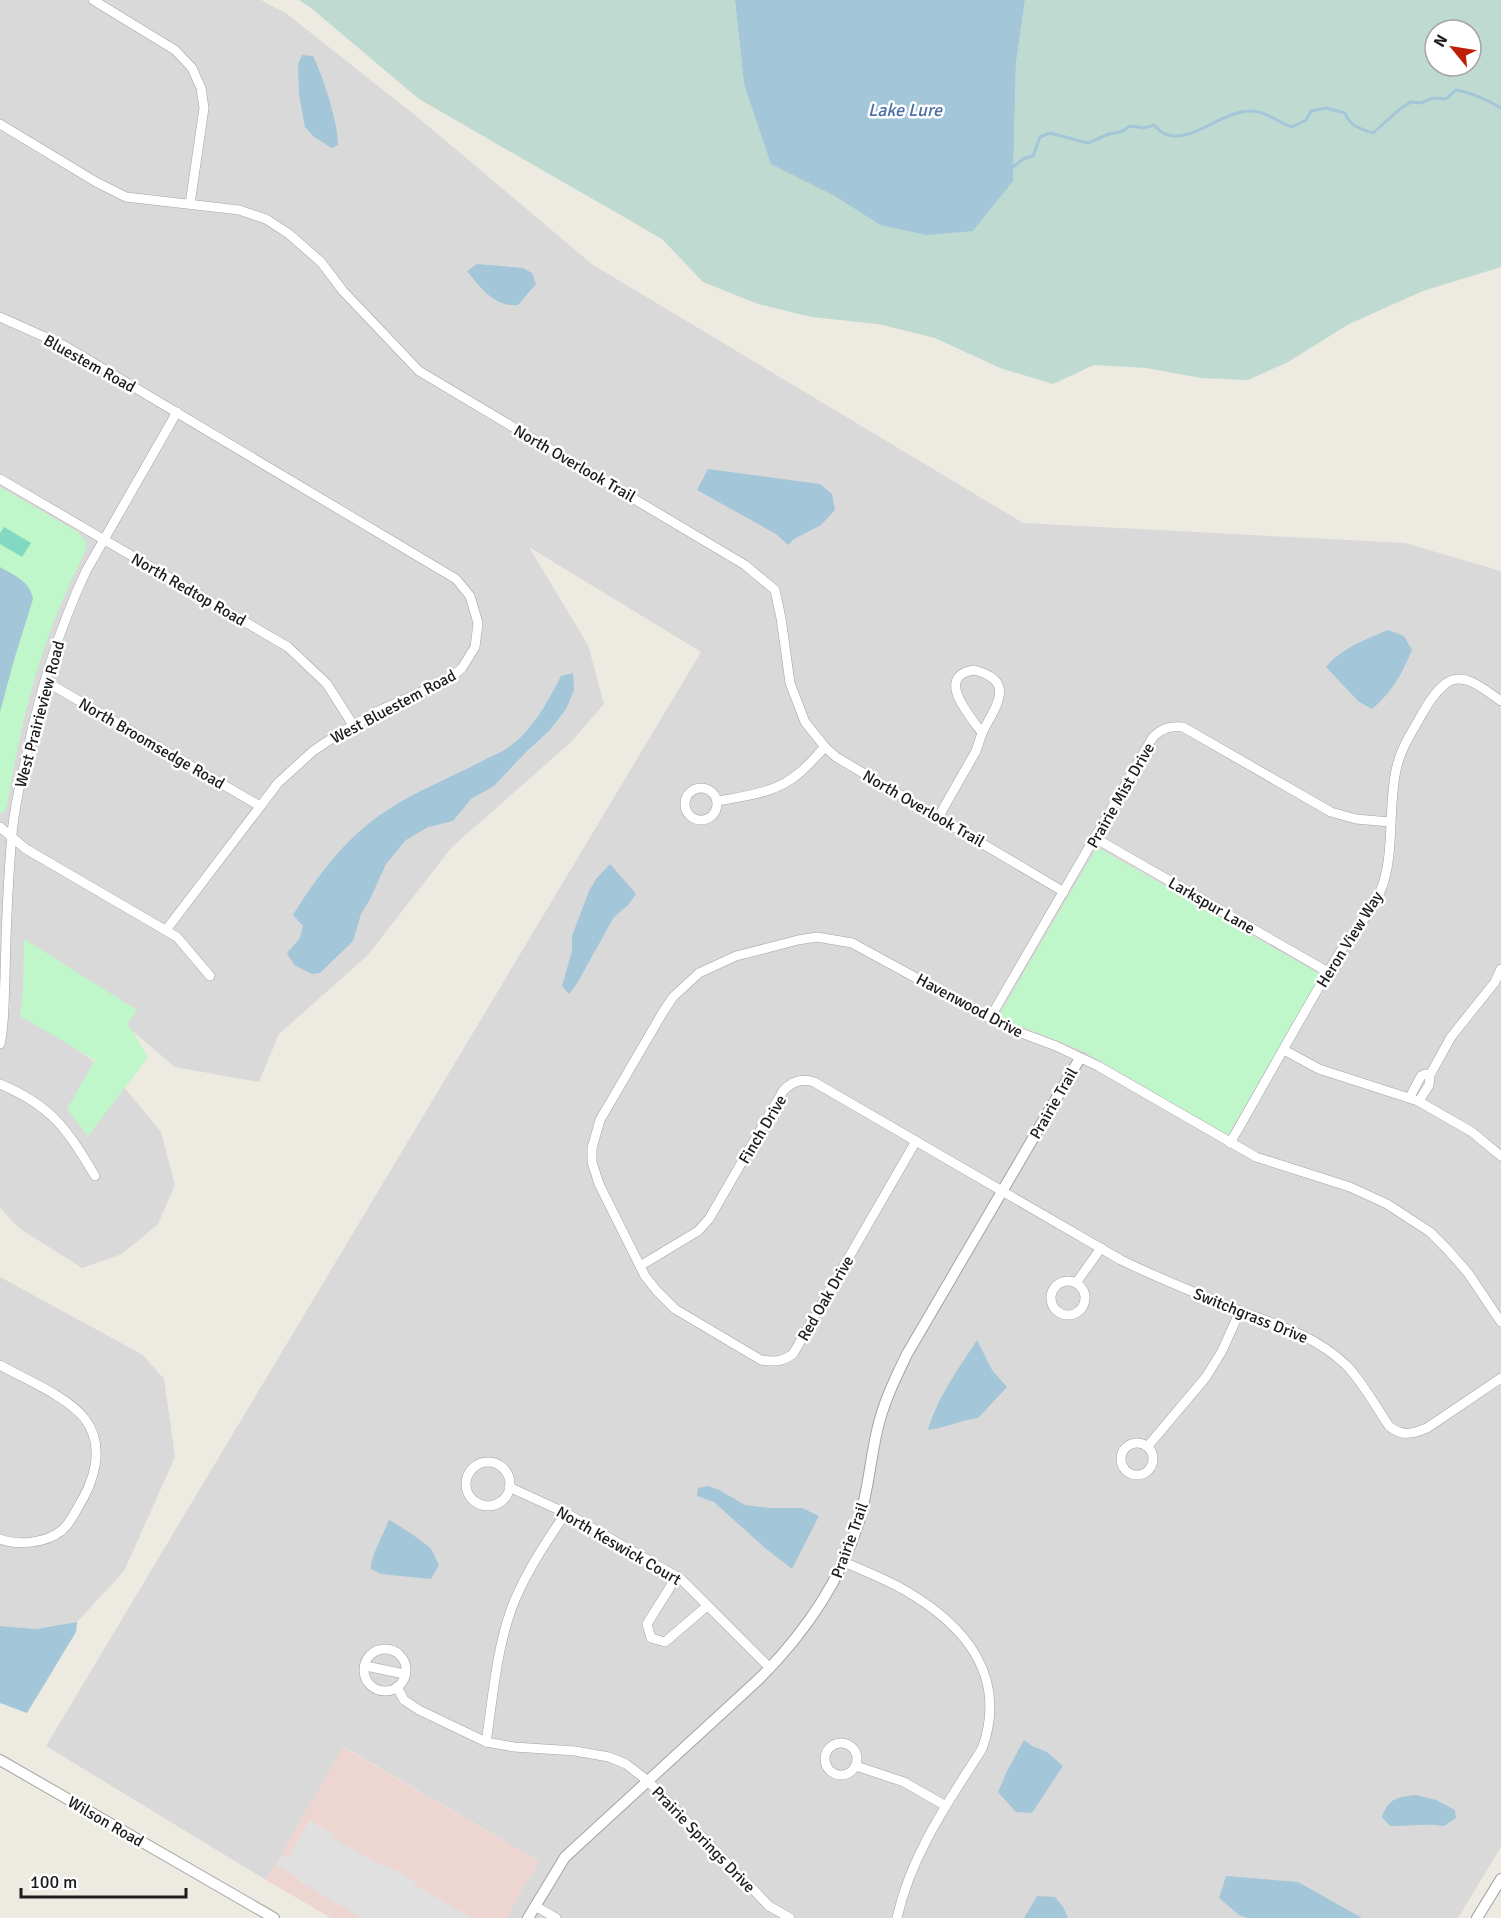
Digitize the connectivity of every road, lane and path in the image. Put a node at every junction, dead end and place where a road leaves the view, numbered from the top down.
1 (93, 0) edge
2 (0, 124) edge
3 (190, 204) junction
4 (0, 317) edge
5 (177, 412) junction
6 (0, 479) edge
7 (103, 539) junction
8 (45, 681) junction
9 (1501, 701) edge
10 (353, 725) junction
11 (982, 733) junction
12 (825, 747) junction
13 (718, 801) dead end
14 (260, 806) junction
15 (939, 816) junction
16 (1390, 822) junction
17 (0, 827) edge
18 (12, 835) junction
19 (1095, 838) junction
20 (1064, 892) junction
21 (166, 930) junction
22 (1501, 969) edge
23 (1328, 972) junction
24 (2, 975) edge
25 (210, 976) dead end
26 (990, 1018) junction
27 (0, 1044) edge
28 (1284, 1050) junction
29 (1080, 1058) junction
30 (1430, 1075) junction
31 (0, 1084) edge
32 (1410, 1097) junction
33 (1419, 1101) junction
34 (916, 1141) junction
35 (1230, 1143) junction
36 (1501, 1156) edge
37 (95, 1176) dead end
38 (1002, 1191) junction
39 (1101, 1248) junction
40 (640, 1266) junction
41 (1076, 1283) dead end
42 (1240, 1311) junction
43 (1501, 1322) edge
44 (0, 1365) edge
45 (1501, 1378) edge
46 (1148, 1446) dead end
47 (509, 1487) junction
48 (566, 1513) junction
49 (0, 1539) edge
50 (843, 1562) junction
51 (677, 1576) junction
52 (707, 1605) junction
53 (366, 1666) junction
54 (770, 1668) junction
55 (404, 1674) junction
56 (397, 1687) junction
57 (486, 1742) junction
58 (0, 1760) edge
59 (856, 1766) dead end
60 (648, 1780) junction
61 (946, 1806) junction
62 (1501, 1879) edge
63 (536, 1906) junction
64 (274, 1918) edge
65 (528, 1918) edge
66 (556, 1918) edge
67 (790, 1918) edge
68 (897, 1918) edge
69 (1477, 1918) edge

1 - 3 street
2 - 3 street, North Overlook Trail
3 - 12 street, North Overlook Trail
4 - 5 street, Bluestem Road
5 - 7 street, West Prairieview Road
5 - 10 street, West Bluestem Road
6 - 7 street, North Redtop Road
7 - 8 street, West Prairieview Road
7 - 10 street, North Redtop Road
8 - 14 street, North Broomsedge Road
8 - 18 street, West Prairieview Road
9 - 16 street, Heron View Way
10 - 14 street, West Bluestem Road
11 - 11 street
11 - 15 street
12 - 13 street
12 - 15 street, North Overlook Trail
14 - 21 street, West Bluestem Road
15 - 20 street, North Overlook Trail
16 - 19 street, Prairie Mist Drive
16 - 23 street, Heron View Way
17 - 18 street
18 - 21 street
18 - 24 street, West Prairieview Road
19 - 20 street, Prairie Mist Drive
19 - 23 street, Larkspur Lane
20 - 26 street, Prairie Mist Drive
21 - 25 street
22 - 30 street
23 - 28 street, Heron View Way
24 - 27 street, West Prairieview Road
26 - 29 street, Havenwood Drive
26 - 40 street, Havenwood Drive
28 - 32 street
28 - 35 street, Heron View Way
29 - 35 street, Havenwood Drive
29 - 38 street, Prairie Trail
30 - 32 street
30 - 33 street
31 - 37 street
32 - 33 street
33 - 36 street
34 - 38 street, Finch Drive
34 - 40 street, Finch Drive
34 - 40 street, Red Oak Drive
35 - 43 street, Havenwood Drive
38 - 39 street, Switchgrass Drive
38 - 50 street, Prairie Trail
39 - 41 street
39 - 42 street, Switchgrass Drive
42 - 45 street, Switchgrass Drive
42 - 46 street
44 - 49 street
47 - 47 street
47 - 48 street, North Keswick Court
48 - 51 street, North Keswick Court
48 - 57 street
50 - 54 street, Prairie Trail
50 - 61 street
51 - 52 street, North Keswick Court
51 - 52 street
52 - 54 street, North Keswick Court
53 - 55 street
53 - 55 street
53 - 56 street
54 - 60 street, Prairie Trail
55 - 56 street
56 - 57 street, Prairie Springs Drive
57 - 60 street, Prairie Springs Drive
58 - 64 street, Wilson Road
59 - 61 street
60 - 63 street, Prairie Trail
60 - 67 street, Prairie Springs Drive
61 - 68 street
62 - 69 street
63 - 65 street, Prairie Trail
63 - 66 street

